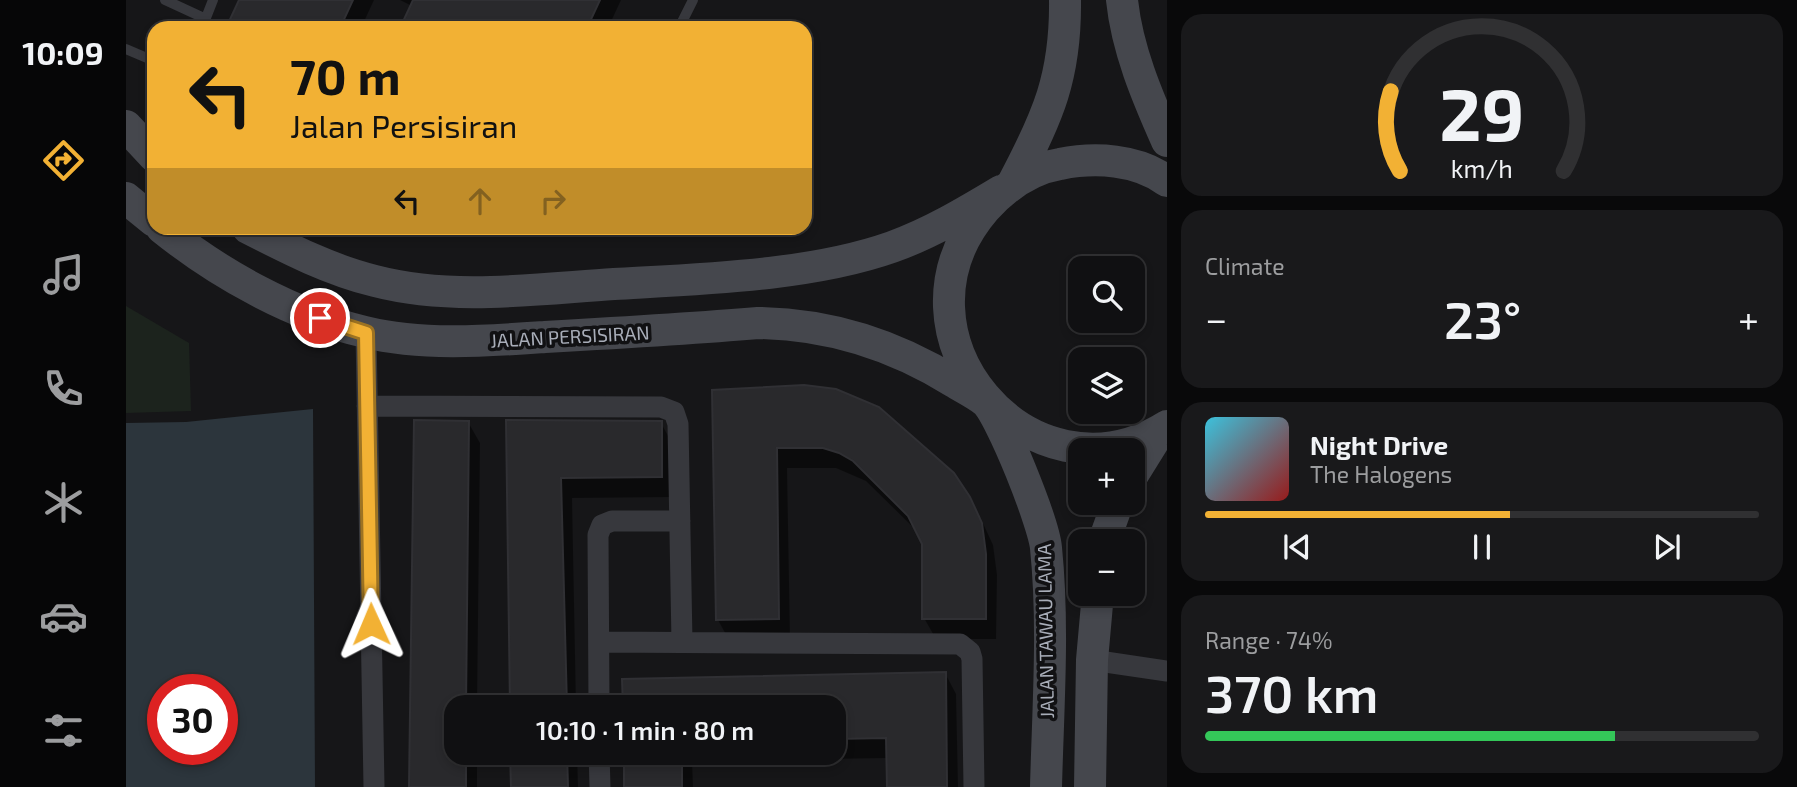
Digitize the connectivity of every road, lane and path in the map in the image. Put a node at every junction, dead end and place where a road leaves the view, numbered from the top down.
1 (165, 0) edge
2 (213, 0) edge
3 (693, 0) edge
4 (1065, 0) edge
5 (1122, 0) edge
6 (200, 21) edge
7 (204, 21) edge
8 (682, 21) edge
9 (126, 49) edge
10 (147, 58) edge
11 (126, 126) edge
12 (1167, 141) edge
13 (147, 148) edge
14 (1167, 181) edge
15 (1007, 187) junction
16 (126, 198) edge
17 (147, 215) edge
18 (171, 235) edge
19 (261, 235) edge
20 (366, 333) junction
21 (987, 403) junction
22 (367, 406) junction
23 (1163, 428) edge
24 (1145, 456) edge
25 (680, 521) junction
26 (1097, 606) edge
27 (599, 642) junction
28 (682, 642) junction
29 (1092, 660) junction
30 (1167, 671) edge
31 (599, 695) edge
32 (599, 765) edge
33 (374, 787) edge
34 (600, 787) edge
35 (974, 787) edge
36 (1046, 787) edge
37 (1090, 787) edge

1 - 6 lane
2 - 7 lane
3 - 8 lane
4 - 15 street
5 - 12 street
9 - 10 lane
11 - 13 street
14 - 15 street
15 - 19 street
15 - 21 street
16 - 17 street
18 - 20 street, JALAN PERSISIRAN
20 - 21 street, JALAN PERSISIRAN
20 - 22 street
21 - 23 street
21 - 36 street, JALAN TAWAU LAMA
22 - 25 street
22 - 33 street
23 - 24 street
25 - 27 street
25 - 28 street
26 - 29 street
27 - 28 street
27 - 31 street
28 - 35 street
29 - 30 street
29 - 37 street
32 - 34 street

